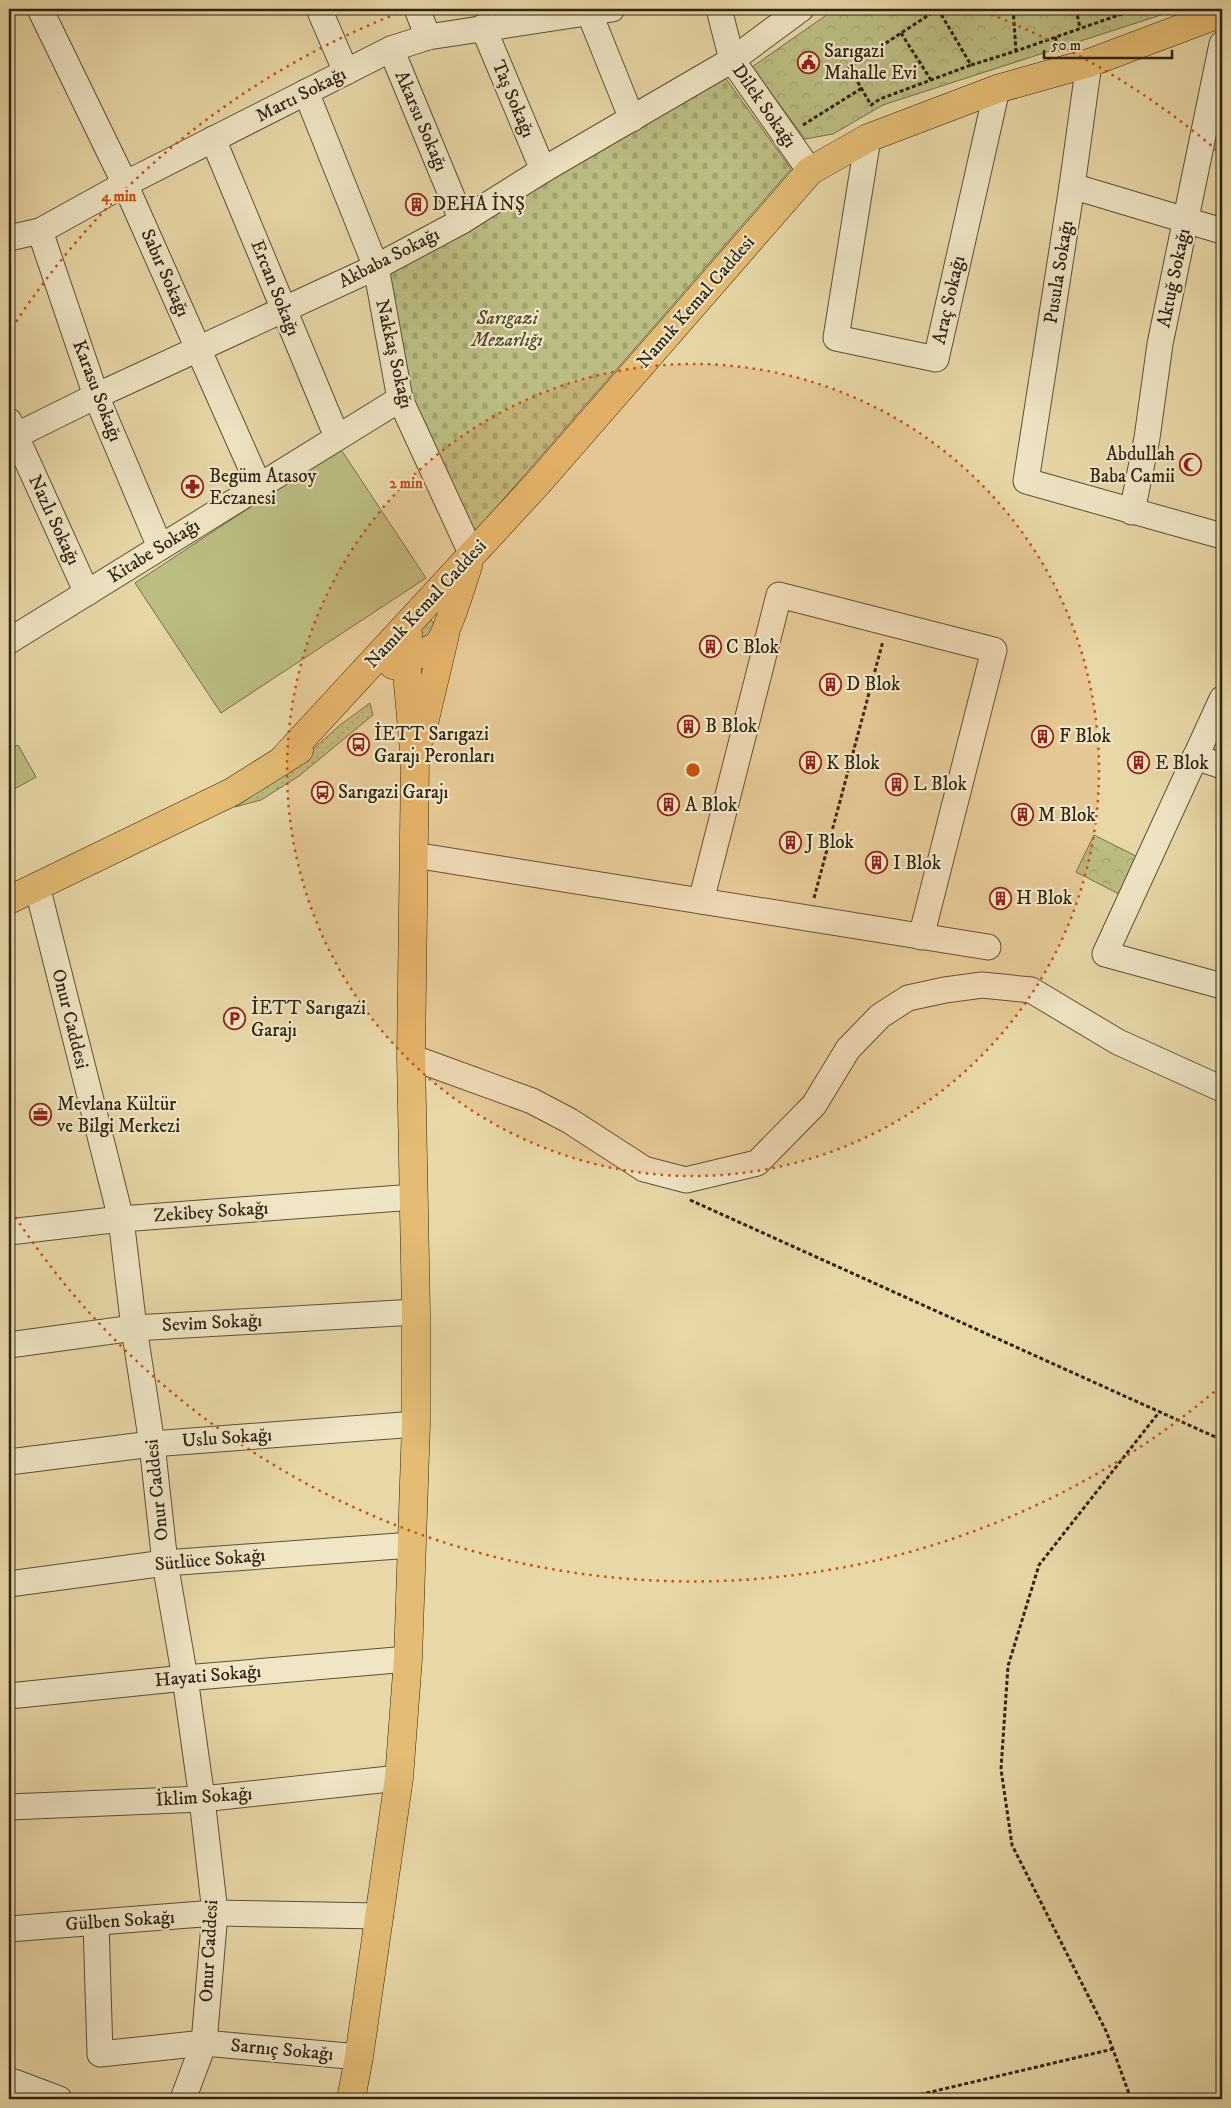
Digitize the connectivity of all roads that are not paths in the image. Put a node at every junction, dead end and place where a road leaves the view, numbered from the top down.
1 (40, 9) edge
2 (319, 9) edge
3 (417, 9) edge
4 (719, 9) edge
5 (801, 9) edge
6 (600, 11) edge
7 (1222, 13) edge
8 (516, 16) edge
9 (483, 27) junction
10 (428, 36) junction
11 (1222, 44) edge
12 (391, 49) junction
13 (732, 60) junction
14 (1089, 63) junction
15 (346, 72) junction
16 (997, 90) junction
17 (306, 92) junction
18 (632, 119) junction
19 (868, 138) junction
20 (213, 139) junction
21 (543, 170) junction
22 (810, 171) junction
23 (125, 184) junction
24 (1072, 186) junction
25 (462, 220) junction
26 (1186, 220) junction
27 (40, 231) junction
28 (1222, 231) edge
29 (9, 238) edge
30 (376, 267) junction
31 (283, 309) junction
32 (199, 348) junction
33 (96, 396) junction
34 (400, 399) junction
35 (11, 432) edge
36 (337, 437) junction
37 (258, 486) junction
38 (1132, 512) junction
39 (1222, 536) edge
40 (160, 548) junction
41 (472, 555) junction
42 (87, 592) junction
43 (423, 634) junction
44 (9, 640) edge
45 (1222, 699) edge
46 (1194, 757) junction
47 (415, 762) junction
48 (1222, 766) edge
49 (414, 855) junction
50 (37, 886) junction
51 (9, 900) edge
52 (701, 901) junction
53 (921, 937) junction
54 (988, 947) dead end
55 (1222, 986) edge
56 (411, 1057) junction
57 (1222, 1089) edge
58 (414, 1197) junction
59 (121, 1219) junction
60 (9, 1232) edge
61 (416, 1312) junction
62 (134, 1328) junction
63 (9, 1345) edge
64 (416, 1424) junction
65 (152, 1444) junction
66 (9, 1462) edge
67 (412, 1544) junction
68 (165, 1563) junction
69 (9, 1584) edge
70 (408, 1659) junction
71 (185, 1678) junction
72 (9, 1696) edge
73 (398, 1778) junction
74 (202, 1799) junction
75 (9, 1807) edge
76 (215, 1914) junction
77 (380, 1916) junction
78 (96, 1923) junction
79 (9, 1929) edge
80 (204, 2043) junction
81 (360, 2057) junction
82 (11, 2083) edge
83 (59, 2099) edge
84 (183, 2099) edge
85 (351, 2099) edge

1 - 23 street, Sabır Sokağı
2 - 15 street
3 - 10 street
4 - 13 street, Dilek Sokağı
5 - 13 street, Akbaba Sokağı
6 - 8 street, Martı Sokağı
6 - 18 street
7 - 14 main road, Namık Kemal Caddesi
8 - 9 street, Martı Sokağı
9 - 10 street, Martı Sokağı
9 - 21 street, Taş Sokağı
10 - 12 street, Martı Sokağı
11 - 26 street, Aktuğ Sokağı
12 - 15 street, Martı Sokağı
12 - 25 street, Akarsu Sokağı
13 - 18 street, Akbaba Sokağı
13 - 22 street, Dilek Sokağı
14 - 16 main road, Namık Kemal Caddesi
14 - 24 street, Pusula Sokağı
15 - 17 street, Martı Sokağı
16 - 19 main road, Namık Kemal Caddesi
16 - 19 street, Araç Sokağı
17 - 20 street, Martı Sokağı
17 - 30 street, Nakkaş Sokağı
18 - 21 street, Akbaba Sokağı
19 - 22 main road, Namık Kemal Caddesi
20 - 23 street, Martı Sokağı
20 - 31 street, Ercan Sokağı
21 - 25 street, Akbaba Sokağı
22 - 41 main road, Namık Kemal Caddesi
23 - 27 street, Martı Sokağı
23 - 32 street, Sabır Sokağı
24 - 26 street
24 - 38 street, Pusula Sokağı
25 - 30 street, Akbaba Sokağı
26 - 28 street
26 - 38 street, Aktuğ Sokağı
27 - 29 street, Martı Sokağı
27 - 33 street, Karasu Sokağı
30 - 31 street, Akbaba Sokağı
30 - 34 street, Nakkaş Sokağı
31 - 32 street, Akbaba Sokağı
31 - 36 street, Ercan Sokağı
32 - 33 street, Akbaba Sokağı
32 - 37 street, Sabır Sokağı
33 - 35 street, Akbaba Sokağı
33 - 40 street, Karasu Sokağı
34 - 36 street, Kitabe Sokağı
34 - 41 street, Nakkaş Sokağı
35 - 42 street, Nazlı Sokağı
36 - 37 street, Kitabe Sokağı
37 - 40 street, Kitabe Sokağı
38 - 39 street
40 - 42 street, Kitabe Sokağı
41 - 43 main road
42 - 44 street, Kitabe Sokağı
43 - 47 main road, Namık Kemal Caddesi
43 - 47 main road
43 - 50 main road, Namık Kemal Caddesi
45 - 46 street
46 - 48 street
46 - 55 street
47 - 49 main road
49 - 52 street
49 - 56 main road
50 - 51 main road, Namık Kemal Caddesi
50 - 59 street, Onur Caddesi
52 - 53 street
52 - 53 street
53 - 54 street
56 - 57 street
56 - 58 main road
58 - 59 street, Zekibey Sokağı
58 - 61 main road
59 - 60 street, Zekibey Sokağı
59 - 62 street, Onur Caddesi
61 - 62 street, Sevim Sokağı
61 - 64 main road
62 - 63 street, Sevim Sokağı
62 - 65 street, Onur Caddesi
64 - 65 street, Uslu Sokağı
64 - 67 main road
65 - 66 street, Uslu Sokağı
65 - 68 street, Onur Caddesi
67 - 68 street, Sütlüce Sokağı
67 - 70 main road
68 - 69 street, Sütlüce Sokağı
68 - 71 street, Onur Caddesi
70 - 71 street, Hayati Sokağı
70 - 73 main road
71 - 72 street, Hayati Sokağı
71 - 74 street, Onur Caddesi
73 - 74 street, İklim Sokağı
73 - 77 main road
74 - 75 street, İklim Sokağı
74 - 76 street, Onur Caddesi
76 - 77 street, Gülben Sokağı
76 - 78 street, Gülben Sokağı
76 - 80 street, Onur Caddesi
77 - 81 main road
78 - 79 street, Gülben Sokağı
78 - 80 street, Sarnıç Sokağı
80 - 81 street, Sarnıç Sokağı
80 - 84 street, Onur Caddesi
81 - 85 main road
82 - 83 street

